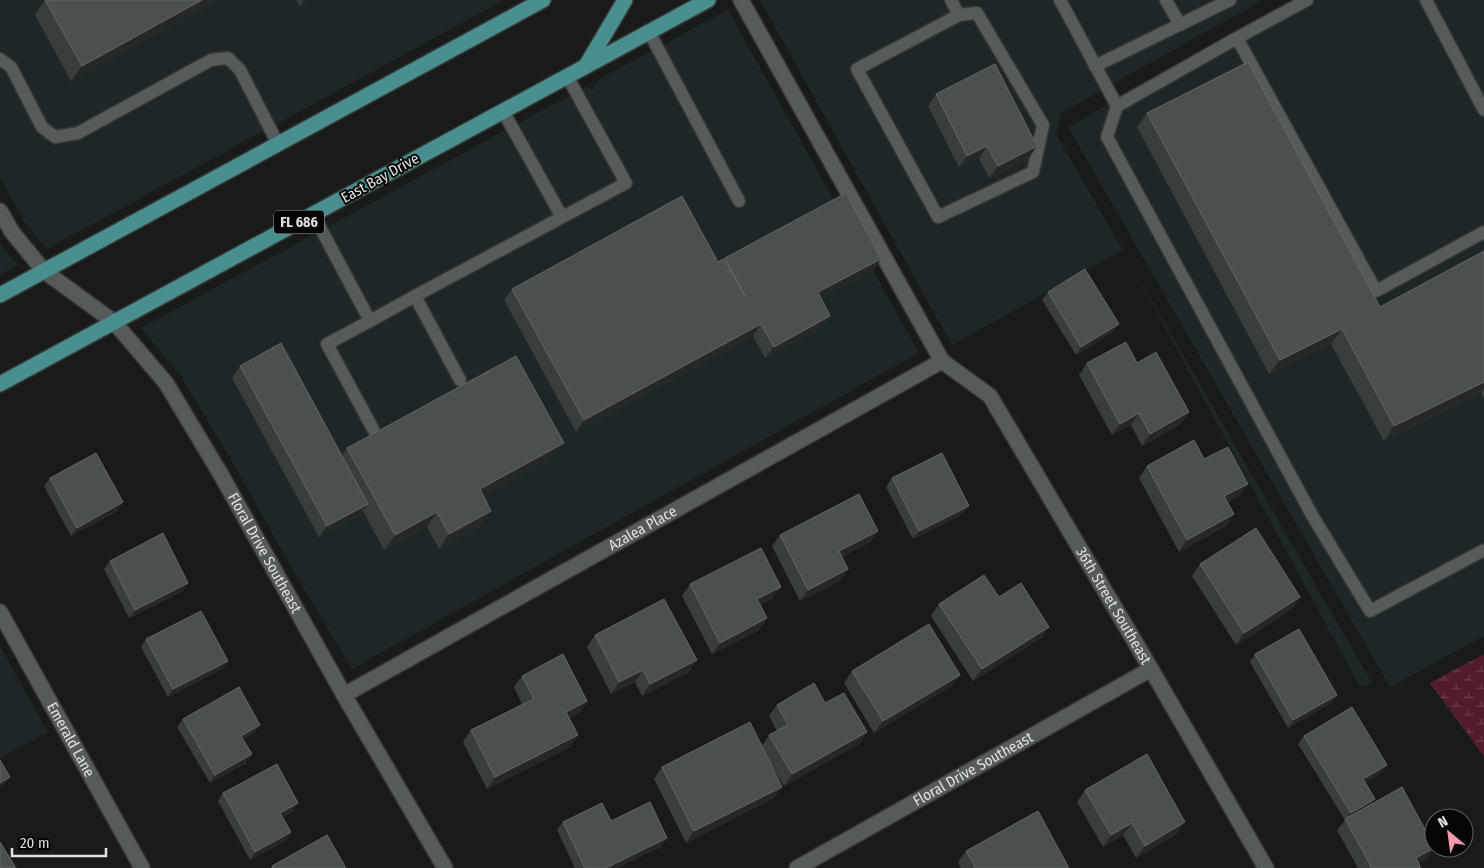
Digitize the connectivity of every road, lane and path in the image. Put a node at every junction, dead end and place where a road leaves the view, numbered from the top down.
1 (543, 0) edge
2 (625, 0) edge
3 (708, 0) edge
4 (741, 0) edge
5 (951, 0) edge
6 (1060, 0) edge
7 (1166, 0) edge
8 (1230, 0) edge
9 (1307, 0) edge
10 (1426, 0) edge
11 (959, 15) junction
12 (1180, 25) junction
13 (649, 32) junction
14 (1237, 38) junction
15 (0, 59) edge
16 (587, 65) junction
17 (1096, 66) junction
18 (567, 76) junction
19 (1117, 106) junction
20 (1484, 110) edge
21 (503, 111) junction
22 (278, 144) junction
23 (738, 201) dead end
24 (0, 211) edge
25 (313, 214) junction
26 (562, 217) junction
27 (1484, 232) edge
28 (44, 271) junction
29 (0, 295) edge
30 (415, 296) junction
31 (370, 320) junction
32 (114, 322) junction
33 (942, 361) junction
34 (460, 380) dead end
35 (0, 384) edge
36 (373, 429) dead end
37 (1484, 550) edge
38 (0, 612) edge
39 (1151, 669) junction
40 (344, 695) junction
41 (142, 868) edge
42 (445, 868) edge
43 (796, 868) edge
44 (1266, 868) edge

1 - 22 main road
2 - 16 main road
3 - 13 main road, East Bay Drive / FL 686
4 - 33 street
5 - 11 lane
6 - 17 lane
7 - 12 lane
8 - 12 lane
9 - 14 lane
10 - 20 lane
11 - 11 lane
12 - 17 lane
13 - 16 main road, East Bay Drive / FL 686
13 - 23 lane
14 - 19 lane
14 - 27 lane
15 - 22 lane
16 - 18 main road, East Bay Drive / FL 686
17 - 19 lane
18 - 21 main road, East Bay Drive / FL 686
18 - 26 lane
19 - 37 lane
21 - 25 main road, East Bay Drive / FL 686
21 - 26 lane
22 - 28 main road
24 - 28 street, Floral Drive Southeast
25 - 31 lane
25 - 32 main road, East Bay Drive / FL 686
26 - 30 lane
28 - 29 main road
28 - 32 street, Floral Drive Southeast
30 - 31 lane
30 - 34 lane
31 - 36 lane
32 - 35 main road, East Bay Drive / FL 686
32 - 40 street, Floral Drive Southeast
33 - 39 street, 36th Street Southeast
33 - 40 street, Azalea Place
38 - 41 street, Emerald Lane
39 - 43 street, Floral Drive Southeast
39 - 44 street, 36th Street Southeast
40 - 42 street, Floral Drive Southeast

